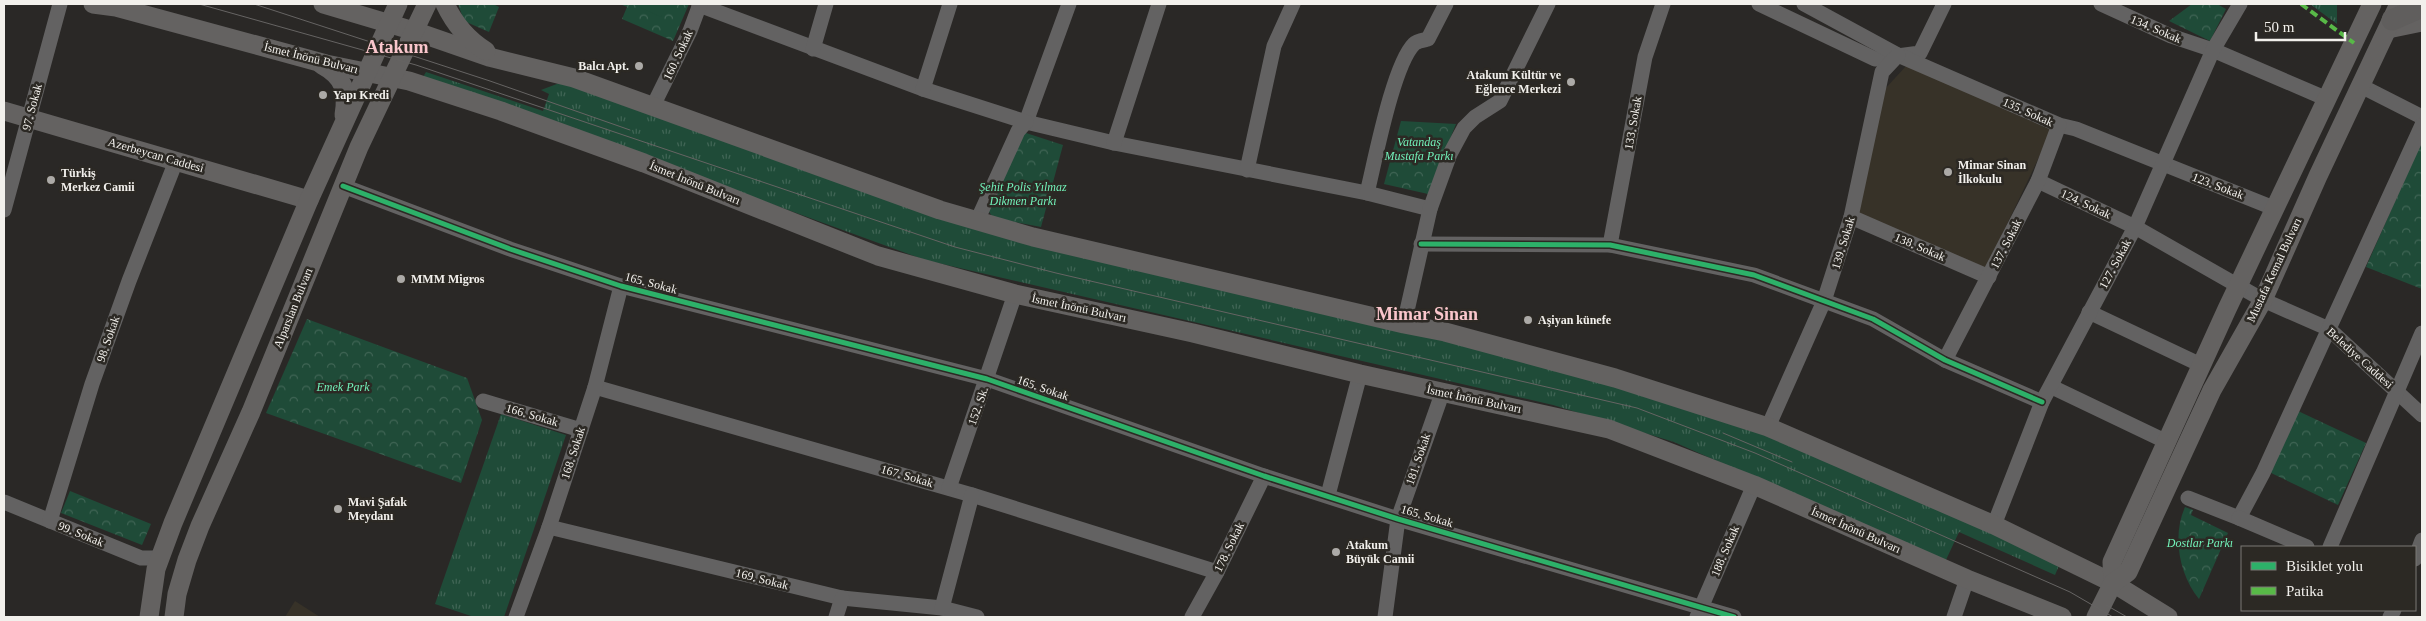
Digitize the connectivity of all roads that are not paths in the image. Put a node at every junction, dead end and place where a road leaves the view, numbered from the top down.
1 (60, 4) edge
2 (93, 4) edge
3 (323, 4) edge
4 (368, 4) edge
5 (398, 4) edge
6 (427, 4) edge
7 (445, 4) edge
8 (700, 4) edge
9 (826, 4) edge
10 (950, 4) edge
11 (1069, 4) edge
12 (1159, 4) edge
13 (1293, 4) edge
14 (1446, 4) edge
15 (1548, 4) edge
16 (1663, 4) edge
17 (1759, 4) edge
18 (1804, 4) edge
19 (1944, 4) edge
20 (2101, 4) edge
21 (2240, 4) edge
22 (2357, 4) edge
23 (2372, 4) edge
24 (2422, 7) edge
25 (341, 9) junction
26 (2393, 18) edge
27 (2422, 22) edge
28 (389, 23) junction
29 (2364, 23) junction
30 (414, 30) junction
31 (813, 49) junction
32 (2213, 50) junction
33 (1898, 55) junction
34 (307, 59) junction
35 (500, 60) junction
36 (366, 72) junction
37 (391, 78) junction
38 (2361, 86) junction
39 (924, 89) junction
40 (2327, 99) junction
41 (654, 106) junction
42 (4, 111) edge
43 (2422, 117) edge
44 (28, 119) junction
45 (1026, 122) junction
46 (342, 125) junction
47 (2059, 125) junction
48 (2422, 126) edge
49 (1114, 143) junction
50 (176, 161) junction
51 (2161, 164) junction
52 (1247, 170) junction
53 (2038, 181) junction
54 (343, 186) junction
55 (1367, 193) junction
56 (309, 200) junction
57 (2276, 208) junction
58 (1430, 209) junction
59 (4, 210) edge
60 (1851, 217) junction
61 (977, 221) junction
62 (2135, 227) junction
63 (1421, 244) junction
64 (1610, 245) junction
65 (1989, 277) junction
66 (622, 286) junction
67 (2238, 286) junction
68 (1015, 294) junction
69 (2263, 300) junction
70 (1824, 301) junction
71 (2089, 312) junction
72 (1404, 324) junction
73 (2329, 329) junction
74 (2422, 333) edge
75 (1945, 360) junction
76 (2201, 365) junction
77 (1360, 374) junction
78 (987, 379) junction
79 (595, 387) junction
80 (2052, 387) junction
81 (1443, 390) junction
82 (2396, 391) junction
83 (483, 401) dead end
84 (2042, 402) junction
85 (2422, 415) edge
86 (1768, 427) junction
87 (581, 430) junction
88 (2165, 441) junction
89 (1264, 476) junction
90 (1754, 484) junction
91 (949, 488) junction
92 (972, 495) junction
93 (1328, 495) junction
94 (2188, 498) dead end
95 (4, 502) edge
96 (1398, 518) junction
97 (2239, 518) junction
98 (50, 521) junction
99 (1994, 526) junction
100 (549, 527) junction
101 (2422, 540) edge
102 (2305, 546) edge
103 (2330, 546) edge
104 (2416, 556) edge
105 (159, 558) junction
106 (1218, 572) junction
107 (1967, 579) junction
108 (2113, 583) junction
109 (842, 598) junction
110 (942, 608) junction
111 (1699, 612) edge
112 (148, 614) edge
113 (174, 617) edge
114 (516, 617) edge
115 (836, 617) edge
116 (977, 617) edge
117 (1192, 617) edge
118 (1386, 617) edge
119 (1734, 617) edge
120 (1954, 617) edge
121 (2062, 617) edge
122 (2096, 617) edge
123 (2168, 617) edge

1 - 44 street, 97. Sokak
2 - 34 main road, İsmet İnönü Bulvarı
3 - 25 main road
4 - 25 main road
5 - 28 main road, Alparslan Bulvarı
6 - 30 main road, Alparslan Bulvarı
7 - 35 main road
8 - 31 street
8 - 41 street, 160. Sokak
9 - 31 street
10 - 39 street
11 - 45 street
12 - 49 street
13 - 52 street
14 - 55 street
15 - 58 street
16 - 64 street, 133. Sokak
17 - 33 street
18 - 33 street, 135. Sokak
19 - 33 street
20 - 32 street, 134. Sokak
21 - 32 street, 127. Sokak
22 - 29 main road
23 - 29 main road, Mustafa Kemal Bulvarı
24 - 26 highway
25 - 28 main road
26 - 27 main road
26 - 38 main road, Mustafa Kemal Bulvarı
28 - 30 main road
28 - 36 main road, Alparslan Bulvarı
29 - 40 main road, Mustafa Kemal Bulvarı
30 - 35 main road
30 - 37 main road, Alparslan Bulvarı
31 - 39 street
32 - 40 street, 134. Sokak
32 - 51 street, 127. Sokak
33 - 47 street, 135. Sokak
33 - 60 street, 139. Sokak
34 - 36 main road, İsmet İnönü Bulvarı
34 - 46 main road
35 - 41 main road
36 - 37 main road, İsmet İnönü Bulvarı
36 - 46 main road, Alparslan Bulvarı
37 - 54 main road, Alparslan Bulvarı
37 - 68 main road, İsmet İnönü Bulvarı
38 - 43 street
38 - 69 main road, Mustafa Kemal Bulvarı
39 - 45 street
40 - 57 main road, Mustafa Kemal Bulvarı
41 - 61 main road
42 - 44 main road, Azerbeycan Caddesi
44 - 50 main road, Azerbeycan Caddesi
44 - 59 street, 97. Sokak
45 - 49 street
45 - 61 street
46 - 56 main road, Alparslan Bulvarı
47 - 51 street, 135. Sokak
47 - 53 street, 137. Sokak
48 - 73 street
49 - 52 street
50 - 56 main road, Azerbeycan Caddesi
50 - 98 street, 98. Sokak
51 - 57 street, 123. Sokak
51 - 62 street, 127. Sokak
52 - 55 street
53 - 62 street, 124. Sokak
53 - 65 street, 137. Sokak
54 - 66 street, 165. Sokak
54 - 113 main road, Alparslan Bulvarı
55 - 58 street
56 - 105 main road, Alparslan Bulvarı
57 - 67 main road, Mustafa Kemal Bulvarı
58 - 63 street
60 - 65 street, 138. Sokak
60 - 70 street, 139. Sokak
61 - 72 main road
62 - 67 street, 124. Sokak
62 - 71 street, 127. Sokak
63 - 64 street
63 - 72 street
64 - 70 street
65 - 75 street, 137. Sokak
66 - 78 street, 165. Sokak
66 - 79 street, 168. Sokak
67 - 69 street, Belediye Caddesi
67 - 76 main road, Mustafa Kemal Bulvarı
68 - 77 main road, İsmet İnönü Bulvarı
68 - 78 street, 152. Sk.
69 - 73 street, Belediye Caddesi
69 - 108 main road, Mustafa Kemal Bulvarı
70 - 75 street
70 - 86 street, 139. Sokak
71 - 76 street
71 - 80 street, 127. Sokak
72 - 86 main road
73 - 82 street, Belediye Caddesi
73 - 97 street
74 - 82 street
75 - 84 street
76 - 88 main road, Mustafa Kemal Bulvarı
77 - 81 main road, İsmet İnönü Bulvarı
77 - 93 street
78 - 89 street, 165. Sokak
78 - 91 street, 152. Sk.
79 - 87 street, 168. Sokak
79 - 91 street, 167. Sokak
80 - 84 street, 127. Sokak
80 - 88 street
81 - 90 main road, İsmet İnönü Bulvarı
81 - 96 street, 181. Sokak
82 - 85 street, Belediye Caddesi
82 - 103 street
83 - 87 street, 166. Sokak
84 - 99 street, 127. Sokak
86 - 99 main road
87 - 100 street, 168. Sokak
88 - 108 main road, Mustafa Kemal Bulvarı
89 - 93 street, 165. Sokak
89 - 106 street, 178. Sokak
90 - 107 main road, İsmet İnönü Bulvarı
90 - 111 street, 188. Sokak
91 - 92 street, 167. Sokak
92 - 106 street, 167. Sokak
92 - 110 street
93 - 96 street, 165. Sokak
94 - 97 street
95 - 98 street, 99. Sokak
96 - 111 street, 165. Sokak
96 - 118 street, 181. Sokak
97 - 102 street
98 - 105 street, 99. Sokak
99 - 108 main road
100 - 109 street, 169. Sokak
100 - 114 street, 168. Sokak
101 - 104 street
105 - 112 main road, Alparslan Bulvarı
106 - 117 street, 178. Sokak
107 - 120 street
107 - 121 main road, İsmet İnönü Bulvarı
108 - 122 main road, Mustafa Kemal Bulvarı
108 - 123 main road
109 - 110 street, 169. Sokak
109 - 115 street
110 - 116 street, 169. Sokak
111 - 119 street, 165. Sokak

